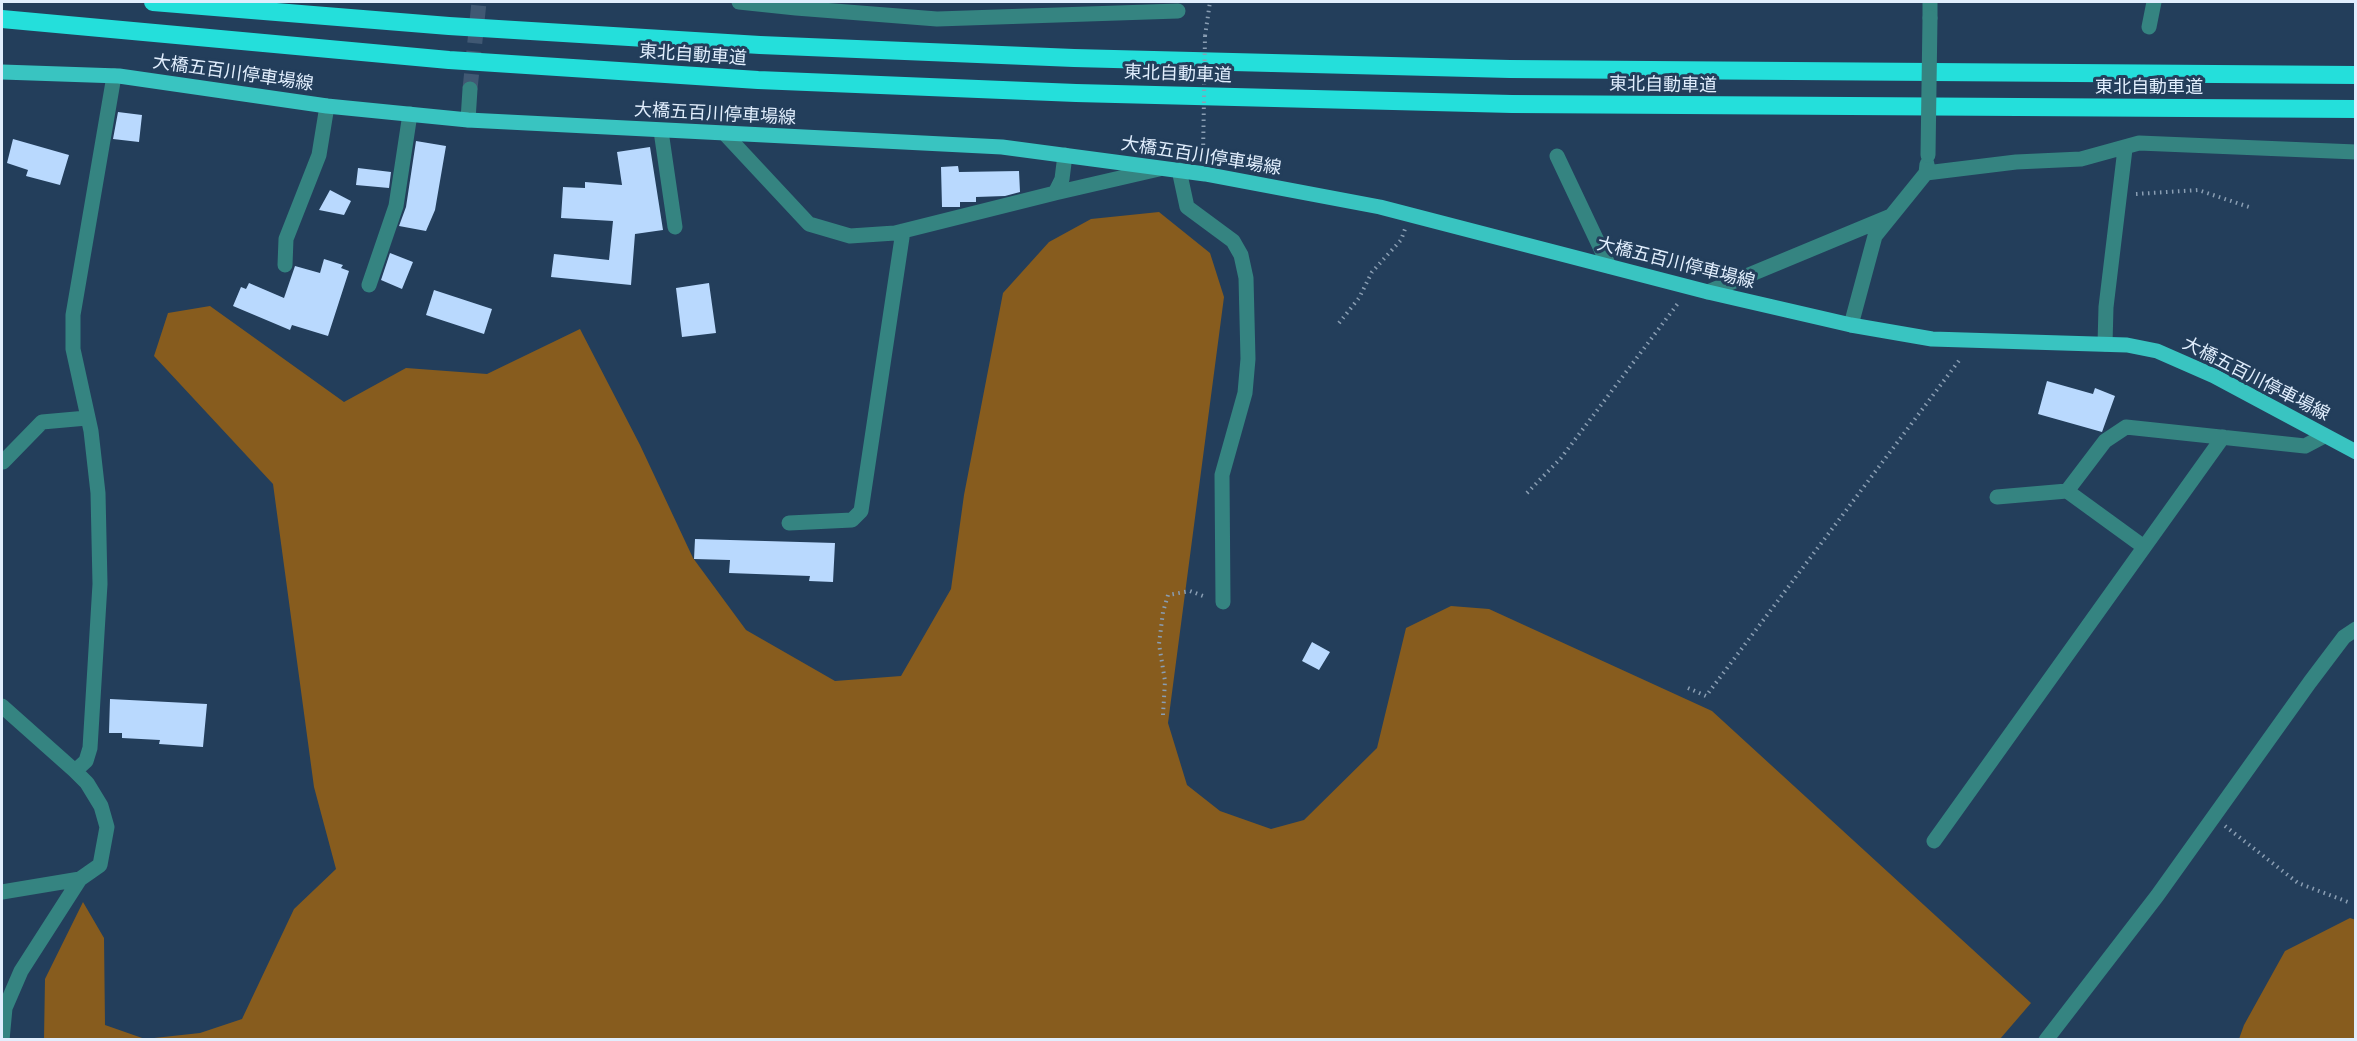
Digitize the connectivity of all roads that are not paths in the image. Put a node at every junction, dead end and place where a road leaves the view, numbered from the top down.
1 (160, 2) edge
2 (739, 2) edge
3 (1930, 2) edge
4 (2154, 2) edge
5 (796, 5) edge
6 (1178, 11) dead end
7 (2, 19) edge
8 (2149, 27) dead end
9 (2, 29) edge
10 (164, 36) junction
11 (2, 72) edge
12 (2355, 75) edge
13 (114, 76) junction
14 (470, 89) tunnel mouth
15 (327, 106) junction
16 (2355, 109) edge
17 (410, 114) junction
18 (468, 120) junction
19 (661, 131) junction
20 (725, 134) junction
21 (2125, 149) junction
22 (2355, 152) edge
23 (1065, 155) junction
24 (1557, 156) dead end
25 (1162, 168) junction
26 (1179, 170) junction
27 (1926, 173) junction
28 (1055, 193) junction
29 (1891, 216) junction
30 (675, 226) dead end
31 (903, 231) junction
32 (285, 265) dead end
33 (1609, 266) junction
34 (369, 285) dead end
35 (1708, 292) junction
36 (1851, 325) junction
37 (2105, 345) junction
38 (87, 418) junction
39 (2324, 436) junction
40 (2223, 437) junction
41 (2355, 453) edge
42 (3, 462) edge
43 (2067, 491) junction
44 (1997, 497) dead end
45 (789, 523) dead end
46 (2144, 547) junction
47 (1223, 602) road end
48 (2355, 629) edge
49 (2, 706) edge
50 (75, 771) junction
51 (1934, 841) dead end
52 (80, 879) junction
53 (2, 892) edge
54 (2, 1040) edge
55 (2046, 1040) edge

1 - 12 highway, 東北自動車道
2 - 5 street
3 - 27 street, bridge
4 - 8 street
5 - 6 street
7 - 10 highway, 東北自動車道
9 - 10 highway
10 - 16 highway, 東北自動車道
11 - 13 main road, 大橋五百川停車場線
13 - 15 main road, 大橋五百川停車場線
13 - 38 street
14 - 18 street
15 - 17 main road, 大橋五百川停車場線
15 - 32 street
17 - 18 main road, 大橋五百川停車場線
17 - 34 street
18 - 19 main road, 大橋五百川停車場線
19 - 20 main road, 大橋五百川停車場線
19 - 30 street
20 - 23 main road, 大橋五百川停車場線
20 - 31 street
21 - 22 street
21 - 27 street
21 - 37 street
23 - 25 main road, 大橋五百川停車場線
23 - 28 street
24 - 33 street
25 - 26 main road, 大橋五百川停車場線
25 - 28 street
26 - 33 main road, 大橋五百川停車場線
26 - 47 street
27 - 29 street
28 - 31 street
29 - 35 street
29 - 36 street
31 - 45 street
33 - 35 main road, 大橋五百川停車場線
35 - 36 main road, 大橋五百川停車場線
36 - 37 main road, 大橋五百川停車場線
37 - 39 main road, 大橋五百川停車場線
38 - 42 street
38 - 50 street
39 - 40 street
39 - 41 main road, 大橋五百川停車場線
40 - 43 street
40 - 46 street
43 - 44 street
43 - 46 street
46 - 51 street
48 - 55 street
49 - 50 street
50 - 52 street
52 - 53 street
52 - 54 street

